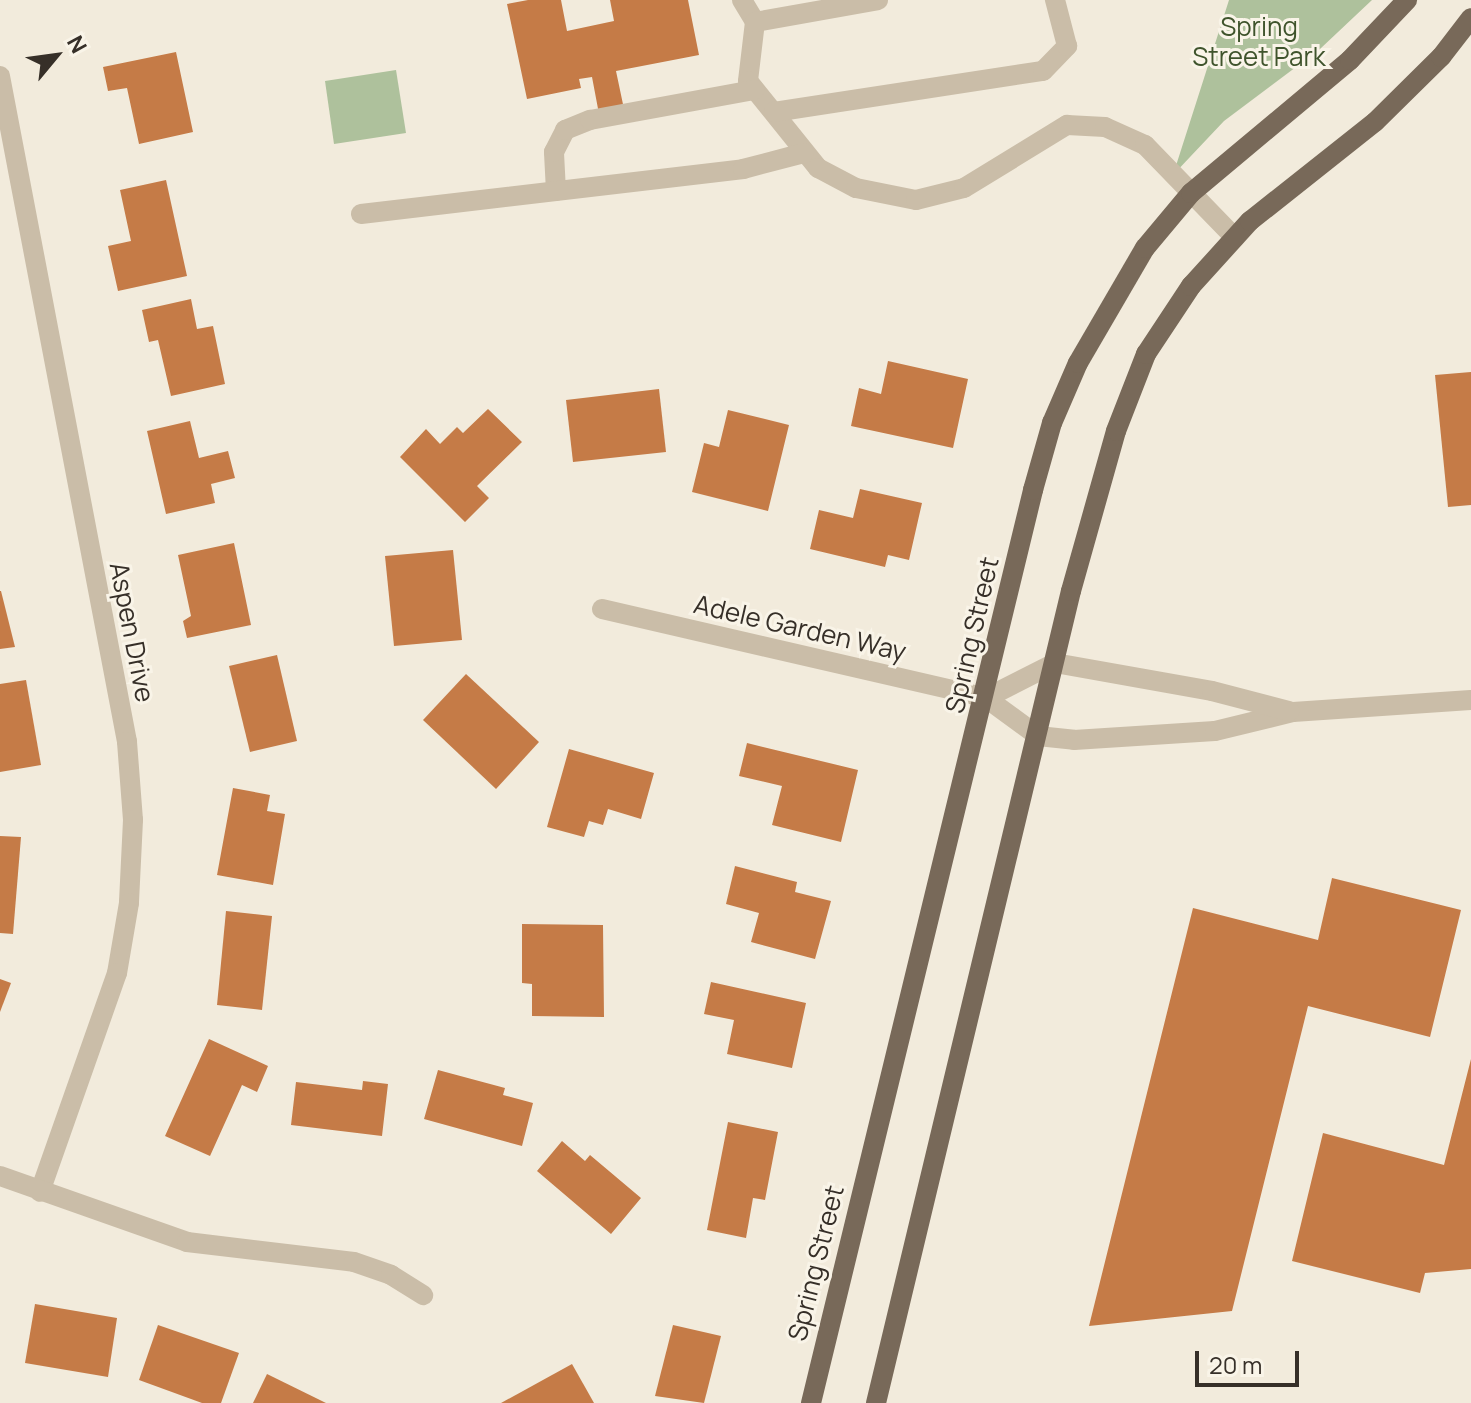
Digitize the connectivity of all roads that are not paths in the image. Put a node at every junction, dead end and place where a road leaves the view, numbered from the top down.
1 (742, 0) edge
2 (878, 0) edge
3 (1055, 0) edge
4 (1407, 0) edge
5 (1471, 18) edge
6 (755, 22) junction
7 (0, 76) edge
8 (754, 90) junction
9 (774, 112) junction
10 (804, 153) junction
11 (556, 191) junction
12 (1191, 193) junction
13 (361, 214) dead end
14 (1235, 238) junction
15 (602, 609) dead end
16 (1055, 663) junction
17 (986, 698) junction
18 (1471, 700) edge
19 (1293, 712) junction
20 (1038, 736) junction
21 (0, 1176) edge
22 (40, 1192) junction
23 (423, 1295) dead end
24 (811, 1403) edge
25 (876, 1403) edge

1 - 6 street
2 - 6 street
3 - 9 street
4 - 12 main road, Spring Street
5 - 14 main road
6 - 8 street
7 - 22 street, Aspen Drive
8 - 9 street
8 - 11 street
9 - 10 street
10 - 11 street
10 - 12 street
11 - 13 street
12 - 14 street
12 - 17 main road, Spring Street
14 - 16 main road
15 - 17 street, Adele Garden Way
16 - 17 street
16 - 19 street
16 - 20 main road
17 - 20 street
17 - 24 main road, Spring Street
18 - 19 street
19 - 20 street
20 - 25 main road
21 - 22 street
22 - 23 street

